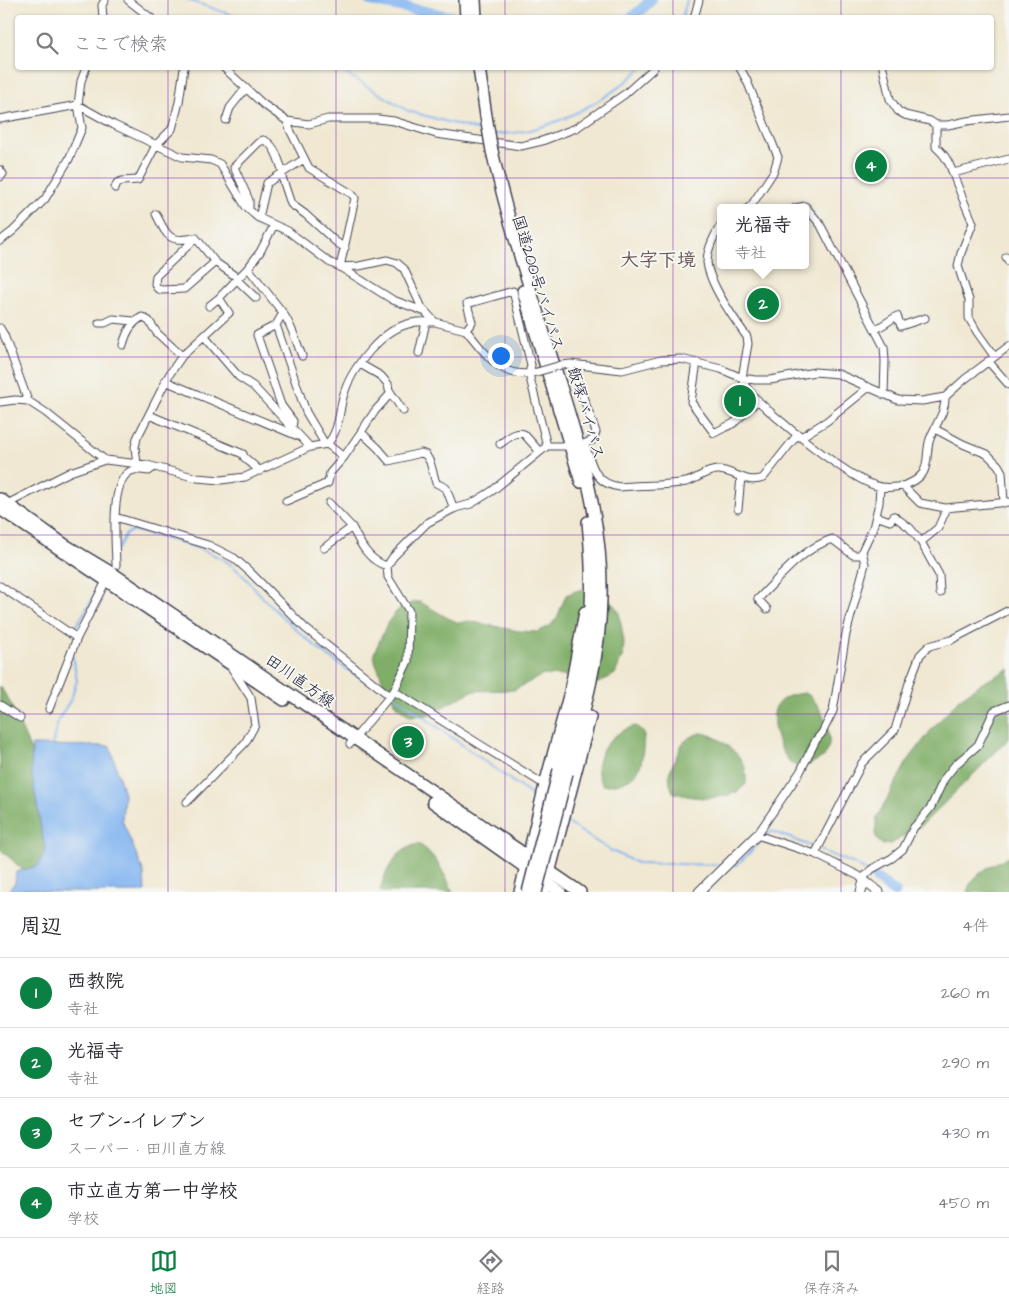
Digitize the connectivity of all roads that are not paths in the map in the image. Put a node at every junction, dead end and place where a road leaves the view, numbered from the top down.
1 (105, 0) edge
2 (128, 0) edge
3 (465, 0) edge
4 (475, 0) edge
5 (699, 0) edge
6 (103, 15) edge
7 (148, 15) edge
8 (466, 15) edge
9 (476, 15) edge
10 (695, 15) edge
11 (85, 70) edge
12 (184, 70) edge
13 (226, 70) edge
14 (472, 70) edge
15 (479, 70) edge
16 (652, 70) edge
17 (741, 70) edge
18 (883, 70) edge
19 (246, 88) junction
20 (78, 105) junction
21 (483, 116) junction
22 (1009, 116) edge
23 (0, 119) edge
24 (226, 120) dead end
25 (287, 121) junction
26 (936, 125) junction
27 (156, 145) junction
28 (1009, 159) edge
29 (304, 160) junction
30 (0, 170) edge
31 (282, 173) junction
32 (953, 173) junction
33 (0, 177) edge
34 (115, 188) dead end
35 (753, 204) edge
36 (249, 210) junction
37 (809, 211) edge
38 (156, 214) dead end
39 (258, 218) junction
40 (274, 225) junction
41 (717, 232) edge
42 (196, 238) junction
43 (0, 242) edge
44 (344, 248) junction
45 (215, 262) junction
46 (340, 267) junction
47 (248, 268) junction
48 (237, 279) junction
49 (219, 298) junction
50 (256, 298) dead end
51 (209, 306) dead end
52 (427, 312) junction
53 (283, 313) junction
54 (925, 318) dead end
55 (134, 321) junction
56 (426, 322) junction
57 (435, 322) junction
58 (99, 323) dead end
59 (276, 325) junction
60 (0, 328) edge
61 (466, 330) junction
62 (875, 330) junction
63 (204, 336) junction
64 (123, 344) dead end
65 (1009, 346) edge
66 (419, 353) dead end
67 (182, 356) junction
68 (302, 356) dead end
69 (991, 359) junction
70 (697, 362) junction
71 (360, 364) junction
72 (571, 364) junction
73 (533, 373) junction
74 (742, 378) junction
75 (165, 381) junction
76 (1009, 385) edge
77 (870, 388) junction
78 (391, 393) junction
79 (884, 395) junction
80 (945, 397) junction
81 (758, 400) junction
82 (28, 401) junction
83 (0, 402) edge
84 (403, 411) dead end
85 (149, 415) junction
86 (292, 428) junction
87 (934, 429) junction
88 (361, 432) junction
89 (800, 436) junction
90 (301, 437) junction
91 (326, 444) junction
92 (500, 444) dead end
93 (578, 445) junction
94 (546, 446) junction
95 (310, 447) junction
96 (540, 452) junction
97 (344, 457) junction
98 (105, 460) junction
99 (137, 464) junction
100 (154, 467) junction
101 (260, 471) junction
102 (741, 477) junction
103 (903, 486) junction
104 (880, 487) junction
105 (286, 501) dead end
106 (329, 503) dead end
107 (1006, 503) edge
108 (2, 505) edge
109 (947, 508) junction
110 (454, 509) junction
111 (738, 509) dead end
112 (876, 516) junction
113 (115, 517) junction
114 (352, 528) junction
115 (921, 542) junction
116 (324, 548) dead end
117 (863, 555) junction
118 (387, 566) junction
119 (111, 572) junction
120 (592, 583) junction
121 (0, 586) edge
122 (940, 593) dead end
123 (601, 599) junction
124 (767, 609) dead end
125 (1009, 610) edge
126 (77, 638) junction
127 (228, 662) junction
128 (392, 694) junction
129 (0, 705) edge
130 (1009, 705) edge
131 (49, 710) dead end
132 (20, 718) dead end
133 (353, 742) junction
134 (563, 772) junction
135 (545, 785) junction
136 (187, 802) dead end
137 (757, 835) junction
138 (816, 854) junction
139 (527, 861) junction
140 (550, 871) junction
141 (864, 880) junction
142 (545, 888) edge
143 (520, 892) edge
144 (528, 892) edge
145 (536, 892) edge
146 (560, 892) edge
147 (580, 892) edge
148 (699, 892) edge
149 (861, 892) edge
150 (879, 892) edge

1 - 6 street
2 - 7 street
3 - 8 main road
4 - 9 main road
5 - 10 street
11 - 20 street
12 - 27 street
13 - 19 street
14 - 21 main road, 国道200号バイパス
15 - 21 main road
16 - 25 street
17 - 35 street
18 - 26 street
19 - 24 street
19 - 25 street
20 - 23 street
20 - 27 street
20 - 43 street
21 - 93 main road, 国道200号バイパス
22 - 26 street
25 - 29 street
26 - 32 street
27 - 34 street
27 - 36 street
28 - 32 street
29 - 31 street
29 - 44 street
30 - 33 street
31 - 36 street
31 - 39 street
31 - 44 street
32 - 69 street
36 - 39 street
37 - 62 street
38 - 42 street
39 - 40 street
40 - 46 street
40 - 47 street
41 - 74 street
42 - 45 street
42 - 45 street
44 - 46 street
45 - 48 street
46 - 52 street
46 - 52 street
47 - 48 street
47 - 53 street
48 - 49 street
48 - 50 street
49 - 51 street
49 - 63 street
52 - 57 street
53 - 59 street
53 - 68 street
54 - 62 street
55 - 58 street
55 - 64 street
55 - 67 street
56 - 57 street
56 - 66 street
56 - 71 street
57 - 61 street
59 - 86 street
59 - 91 street
60 - 82 street
61 - 73 street
61 - 73 street
62 - 79 street
63 - 67 street
63 - 86 street
65 - 69 street
67 - 75 street
69 - 76 street
69 - 80 street
70 - 72 street
70 - 74 street
70 - 81 street
71 - 78 street
71 - 91 street
72 - 73 street, bridge
72 - 93 street
73 - 94 street
74 - 77 street
74 - 81 street
75 - 85 street
75 - 90 street
77 - 79 street
77 - 89 street
78 - 84 street
78 - 88 street
79 - 80 street
80 - 87 street
81 - 89 street
82 - 83 street
82 - 98 street
85 - 99 street
85 - 101 street
86 - 90 street
87 - 103 street
87 - 107 street
88 - 97 street
88 - 110 street
89 - 102 street
89 - 104 street
90 - 95 street
91 - 95 street
91 - 97 street
92 - 96 street
93 - 94 street
93 - 102 street
93 - 120 main road, 国道200号バイパス
93 - 123 main road, 飯塚バイパス
94 - 96 street
95 - 101 street
96 - 110 street
97 - 105 street
98 - 99 street
98 - 108 street
99 - 100 street
100 - 101 street
100 - 113 street
102 - 111 street
103 - 104 street
103 - 109 street
104 - 112 street
106 - 114 street
107 - 109 street
108 - 119 main road, 田川直方線
109 - 115 street
110 - 118 street
112 - 115 street
112 - 117 street
113 - 119 street
113 - 128 street
114 - 116 street
114 - 118 street
115 - 122 street
117 - 124 street
117 - 137 street
118 - 128 street
119 - 126 street
119 - 127 main road, 田川直方線
119 - 133 main road, 田川直方線
120 - 134 main road, 国道200号バイパス
120 - 135 main road
121 - 126 street
123 - 134 main road, 飯塚バイパス
123 - 140 main road
125 - 138 street
126 - 131 street
127 - 133 main road, 田川直方線
127 - 136 street
128 - 133 street
128 - 135 street
129 - 132 street
130 - 141 street
133 - 139 main road, 田川直方線
134 - 144 main road, bridge
134 - 145 main road, bridge
135 - 139 main road
137 - 138 street
137 - 148 street
138 - 141 street
139 - 140 main road, 田川直方線
139 - 142 main road, 田川直方線
139 - 143 main road
140 - 142 main road
140 - 147 main road, 田川直方線
141 - 149 street
141 - 150 street
142 - 146 main road, 田川直方線

